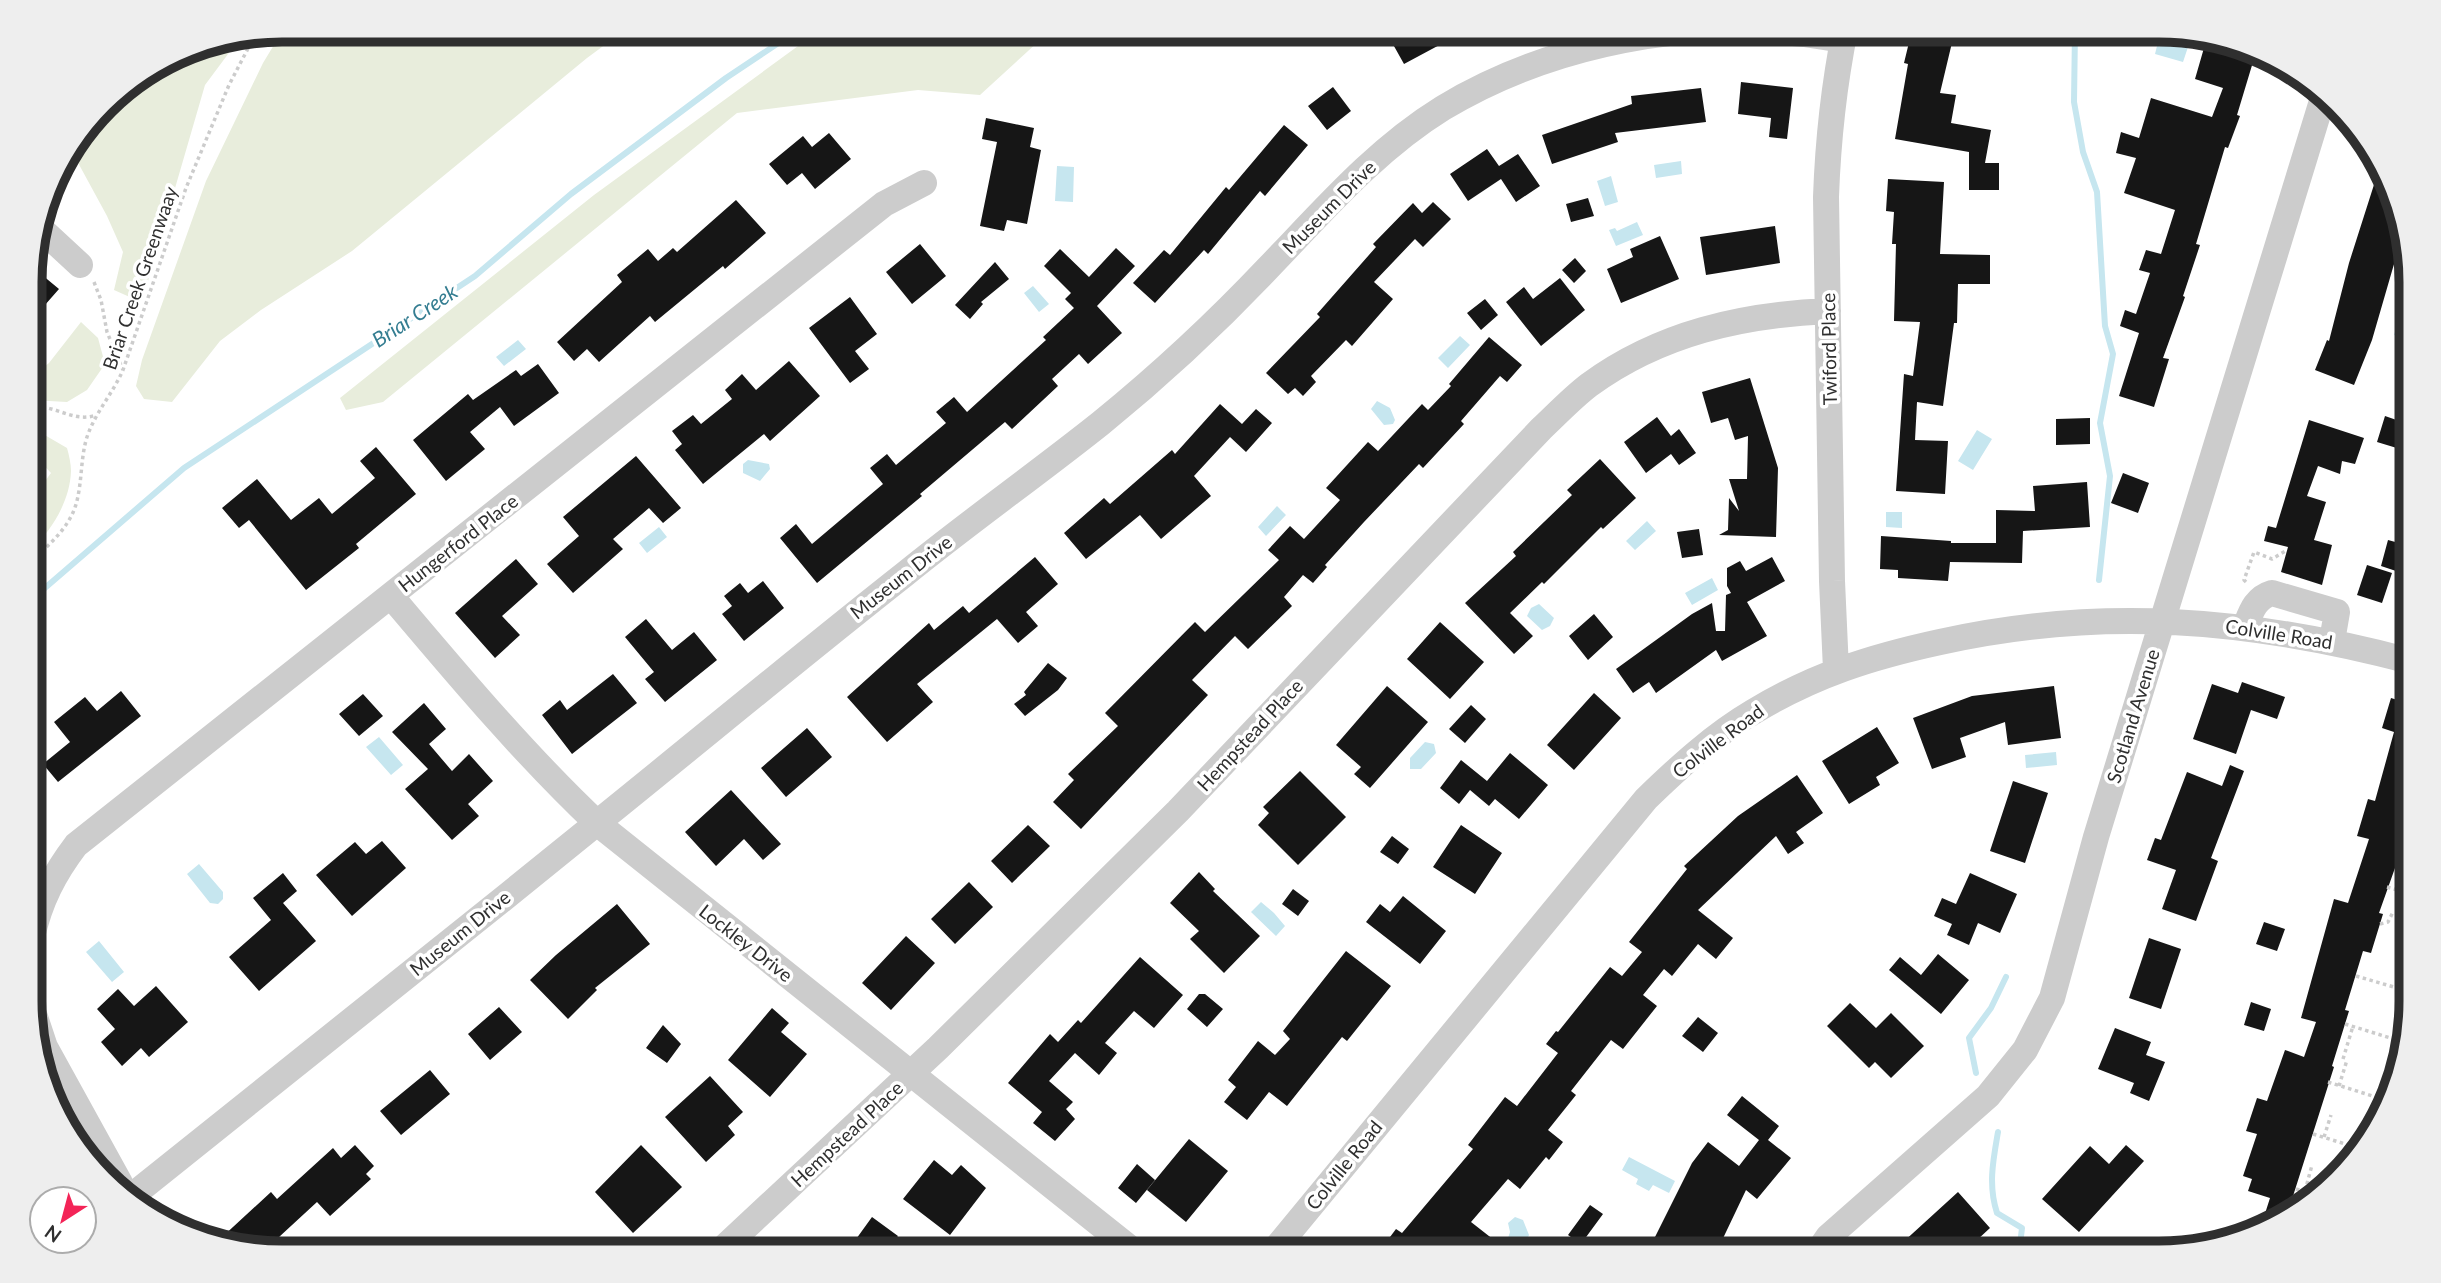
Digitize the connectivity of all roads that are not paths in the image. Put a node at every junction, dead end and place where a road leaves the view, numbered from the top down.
1 (1609, 42) edge
2 (1843, 42) edge
3 (2320, 105) edge
4 (924, 183) dead end
5 (47, 235) edge
6 (80, 265) road end
7 (1828, 311) junction
8 (391, 596) junction
9 (2162, 622) junction
10 (2245, 627) junction
11 (2332, 641) junction
12 (2399, 658) edge
13 (1836, 670) junction
14 (597, 823) junction
15 (42, 901) edge
16 (47, 1049) edge
17 (911, 1073) junction
18 (113, 1170) edge
19 (137, 1192) edge
20 (1282, 1240) edge
21 (1826, 1240) edge
22 (732, 1241) edge
23 (1120, 1241) edge

1 - 14 street, Museum Drive
2 - 7 street, Twiford Place
3 - 9 street, Scotland Avenue
4 - 8 street, Hungerford Place
5 - 6 street
7 - 13 street, Twiford Place
7 - 17 street, Hempstead Place
8 - 14 street, Lockley Drive
8 - 15 street, Hungerford Place
9 - 10 street, Colville Road
9 - 13 street, Colville Road
9 - 21 street, Scotland Avenue
10 - 11 street, Colville Road
10 - 11 street
11 - 12 street, Colville Road
13 - 20 street, Colville Road
14 - 17 street, Lockley Drive
14 - 19 street, Museum Drive
16 - 18 street
17 - 22 street, Hempstead Place
17 - 23 street, Lockley Drive

